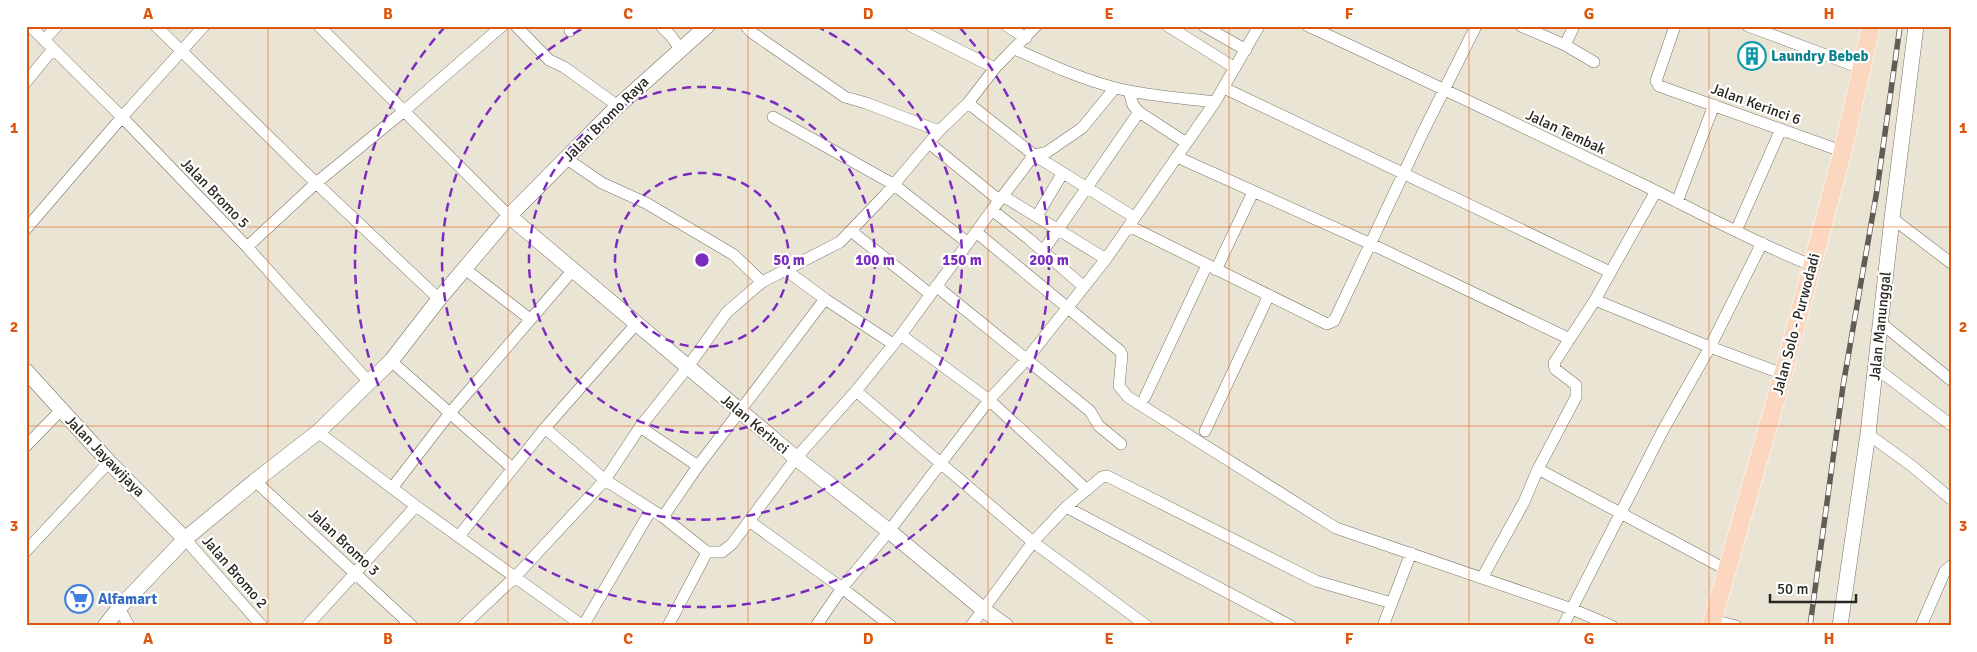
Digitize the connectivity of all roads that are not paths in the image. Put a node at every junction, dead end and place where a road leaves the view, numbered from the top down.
1 (30, 26) edge
2 (57, 26) edge
3 (156, 26) edge
4 (204, 26) edge
5 (319, 26) edge
6 (502, 26) edge
7 (516, 26) edge
8 (707, 26) edge
9 (746, 26) edge
10 (911, 26) edge
11 (1007, 26) edge
12 (1036, 26) edge
13 (1168, 26) edge
14 (1204, 26) edge
15 (1259, 26) edge
16 (1308, 26) edge
17 (1476, 26) edge
18 (1521, 26) edge
19 (1574, 26) edge
20 (1675, 26) edge
21 (1748, 26) edge
22 (1871, 26) edge
23 (1916, 26) edge
24 (665, 28) edge
25 (1026, 38) junction
26 (44, 40) junction
27 (1565, 45) junction
28 (53, 49) junction
29 (1016, 49) junction
30 (681, 50) junction
31 (1246, 50) junction
32 (181, 51) junction
33 (1594, 62) dead end
34 (995, 68) junction
35 (1235, 68) junction
36 (1863, 69) junction
37 (26, 82) edge
38 (1114, 88) junction
39 (1224, 88) junction
40 (1444, 89) junction
41 (1129, 91) junction
42 (1215, 102) junction
43 (968, 103) junction
44 (1714, 105) junction
45 (618, 106) junction
46 (404, 111) junction
47 (1139, 112) junction
48 (773, 117) dead end
49 (122, 118) junction
50 (1781, 129) junction
51 (939, 130) junction
52 (1185, 142) junction
53 (929, 143) junction
54 (1843, 150) junction
55 (1034, 155) junction
56 (1177, 157) junction
57 (567, 159) junction
58 (1405, 173) junction
59 (1062, 174) junction
60 (316, 183) junction
61 (893, 184) junction
62 (1085, 188) junction
63 (1656, 191) junction
64 (1253, 192) junction
65 (1001, 198) junction
66 (1677, 202) junction
67 (992, 210) junction
68 (509, 216) junction
69 (1037, 216) junction
70 (1892, 218) junction
71 (1132, 222) junction
72 (26, 229) edge
73 (1057, 229) junction
74 (1736, 230) junction
75 (851, 231) junction
76 (976, 232) junction
77 (968, 243) junction
78 (1762, 243) junction
79 (1371, 244) junction
80 (247, 247) junction
81 (1043, 251) junction
82 (1106, 259) junction
83 (1951, 263) edge
84 (1811, 265) junction
85 (1212, 267) junction
86 (466, 269) junction
87 (573, 270) junction
88 (788, 270) junction
89 (1610, 272) junction
90 (762, 282) junction
91 (1084, 287) junction
92 (933, 290) junction
93 (1269, 295) junction
94 (439, 299) junction
95 (825, 299) junction
96 (1595, 300) junction
97 (1067, 308) junction
98 (530, 319) junction
99 (1881, 323) junction
100 (636, 324) junction
101 (901, 335) junction
102 (1570, 339) junction
103 (893, 344) junction
104 (1710, 347) junction
105 (1026, 360) junction
106 (391, 362) junction
107 (687, 368) junction
108 (1876, 368) junction
109 (26, 371) edge
110 (1783, 374) junction
111 (1951, 380) edge
112 (369, 382) junction
113 (856, 391) junction
114 (1145, 397) dead end
115 (989, 400) junction
116 (61, 410) junction
117 (741, 412) junction
118 (450, 413) junction
119 (1951, 425) edge
120 (640, 427) junction
121 (546, 428) junction
122 (1205, 431) dead end
123 (318, 432) junction
124 (1868, 434) junction
125 (1121, 444) dead end
126 (26, 446) edge
127 (796, 458) junction
128 (108, 462) junction
129 (940, 464) junction
130 (698, 466) junction
131 (512, 468) junction
132 (1538, 469) junction
133 (605, 480) junction
134 (255, 481) junction
135 (392, 488) junction
136 (1087, 490) junction
137 (1951, 499) edge
138 (416, 506) junction
139 (1066, 507) junction
140 (651, 510) junction
141 (1621, 513) junction
142 (663, 517) junction
143 (749, 521) junction
144 (889, 531) junction
145 (459, 536) junction
146 (186, 539) junction
147 (1033, 542) junction
148 (26, 551) edge
149 (707, 552) junction
150 (1410, 553) junction
151 (1951, 566) edge
152 (1727, 570) junction
153 (355, 573) junction
154 (515, 577) junction
155 (1482, 578) junction
156 (842, 588) junction
157 (1392, 603) junction
158 (119, 608) junction
159 (1572, 609) junction
160 (984, 610) junction
161 (1712, 623) edge
162 (674, 624) edge
163 (105, 626) edge
164 (128, 626) edge
165 (262, 626) edge
166 (307, 626) edge
167 (412, 626) edge
168 (463, 626) edge
169 (583, 626) edge
170 (816, 626) edge
171 (891, 626) edge
172 (971, 626) edge
173 (1006, 626) edge
174 (1147, 626) edge
175 (1291, 626) edge
176 (1383, 626) edge
177 (1563, 626) edge
178 (1612, 626) edge
179 (1736, 626) edge
180 (1840, 626) edge
181 (1921, 626) edge

1 - 26 street, Jalan Bromo 5
2 - 26 street
3 - 32 street
4 - 32 street
5 - 46 street
6 - 46 street
7 - 45 street
8 - 30 street, Jalan Bromo Raya
9 - 51 street
10 - 34 street
11 - 25 street
12 - 25 street
13 - 35 street
14 - 31 street
15 - 31 street
16 - 40 street, Jalan Tembak
17 - 40 street
18 - 27 street
19 - 27 street
20 - 44 street, Jalan Kerinci 6
21 - 36 street
22 - 36 main road, Jalan Solo - Purwodadi
23 - 70 street, Jalan Manunggal
24 - 30 street
25 - 29 street
26 - 28 street, Jalan Bromo 5
27 - 33 street
28 - 37 street
28 - 49 street, Jalan Bromo 5
29 - 34 street
29 - 38 street
30 - 45 street, Jalan Bromo Raya
31 - 35 street
32 - 49 street
32 - 60 street
34 - 43 street
35 - 39 street
36 - 54 main road, Jalan Solo - Purwodadi
38 - 41 street
38 - 55 street
39 - 42 street
39 - 58 street
40 - 58 street
40 - 63 street, Jalan Tembak
41 - 42 street
41 - 47 street
42 - 52 street
43 - 51 street
43 - 55 street
44 - 50 street, Jalan Kerinci 6
44 - 66 street
45 - 57 street, Jalan Bromo Raya
46 - 60 street
46 - 68 street
47 - 52 street
47 - 62 street
48 - 61 street
49 - 72 street
49 - 80 street, Jalan Bromo 5
50 - 54 street, Jalan Kerinci 6
50 - 74 street
51 - 53 street
52 - 56 street
53 - 61 street
53 - 65 street
54 - 84 main road, Jalan Solo - Purwodadi
55 - 59 street
55 - 65 street
56 - 64 street
56 - 71 street
57 - 68 street, Jalan Bromo Raya
57 - 90 street
58 - 79 street
58 - 89 street
59 - 62 street
59 - 69 street
60 - 80 street
60 - 94 street
61 - 75 street
61 - 77 street
62 - 71 street
62 - 73 street
63 - 66 street, Jalan Tembak
63 - 89 street
64 - 79 street
64 - 85 street
65 - 67 street
65 - 69 street
66 - 74 street, Jalan Tembak
67 - 76 street
67 - 81 street
68 - 86 street, Jalan Bromo Raya
68 - 87 street, Jalan Kerinci
69 - 73 street
70 - 83 street
70 - 99 street, Jalan Manunggal
71 - 82 street
71 - 85 street
73 - 81 street
73 - 82 street
74 - 78 street, Jalan Tembak
75 - 88 street
75 - 92 street
76 - 77 street
76 - 97 street
77 - 92 street
78 - 84 street, Jalan Tembak
78 - 104 street
79 - 93 street
79 - 102 street
80 - 112 street, Jalan Bromo 5
81 - 91 street
82 - 91 street
84 - 110 main road, Jalan Solo - Purwodadi
85 - 93 street
85 - 114 street
86 - 94 street, Jalan Bromo Raya
86 - 98 street
87 - 98 street
87 - 100 street, Jalan Kerinci
88 - 90 street
88 - 95 street
89 - 96 street
90 - 107 street
91 - 97 street
92 - 101 street
92 - 105 street
93 - 122 street
94 - 106 street, Jalan Bromo Raya
95 - 103 street
95 - 117 street
96 - 102 street
96 - 104 street
97 - 105 street
97 - 150 street
98 - 118 street
99 - 108 street, Jalan Manunggal
99 - 111 street
100 - 107 street, Jalan Kerinci
100 - 121 street
101 - 103 street
101 - 115 street
102 - 132 street
103 - 113 street
104 - 110 street
104 - 141 street
105 - 115 street
105 - 125 street
106 - 112 street, Jalan Bromo Raya
106 - 118 street
107 - 117 street, Jalan Kerinci
107 - 120 street
108 - 119 street
108 - 124 street, Jalan Manunggal
109 - 116 street, Jalan Jayawijaya
110 - 152 main road, Jalan Solo - Purwodadi
112 - 123 street, Jalan Bromo Raya
113 - 127 street
113 - 129 street
115 - 129 street
115 - 136 street
116 - 126 street
116 - 128 street, Jalan Jayawijaya
117 - 127 street, Jalan Kerinci
117 - 130 street
118 - 131 street
118 - 135 street
120 - 130 street
120 - 133 street
121 - 131 street
121 - 133 street
123 - 134 street, Jalan Bromo Raya
123 - 135 street
124 - 137 street
124 - 180 street, Jalan Manunggal
127 - 143 street
127 - 144 street, Jalan Kerinci
128 - 146 street, Jalan Jayawijaya
128 - 148 street
129 - 144 street
129 - 147 street
130 - 142 street
131 - 145 street
132 - 141 street
132 - 155 street
133 - 140 street
133 - 154 street
134 - 146 street, Jalan Bromo Raya
134 - 153 street, Jalan Bromo 3
135 - 138 street
136 - 139 street
136 - 157 street
138 - 145 street
138 - 153 street
139 - 147 street
139 - 175 street
140 - 142 street
140 - 169 street
141 - 152 street
141 - 159 street
142 - 149 street
143 - 149 street
143 - 156 street
144 - 156 street
144 - 160 street, Jalan Kerinci
145 - 154 street
146 - 158 street, Jalan Bromo Raya
146 - 165 street, Jalan Bromo 2
147 - 160 street
147 - 174 street
149 - 162 street
150 - 155 street
150 - 157 street
151 - 181 street
152 - 161 main road, Jalan Solo - Purwodadi
153 - 166 street
153 - 167 street, Jalan Bromo 3
154 - 168 street
154 - 169 street
155 - 159 street
156 - 170 street
156 - 171 street
157 - 176 street
158 - 163 street, Jalan Bromo Raya
158 - 164 street
159 - 177 street
159 - 178 street
160 - 172 street
160 - 173 street, Jalan Kerinci
161 - 179 street, Jalan Solo - Purwodadi

